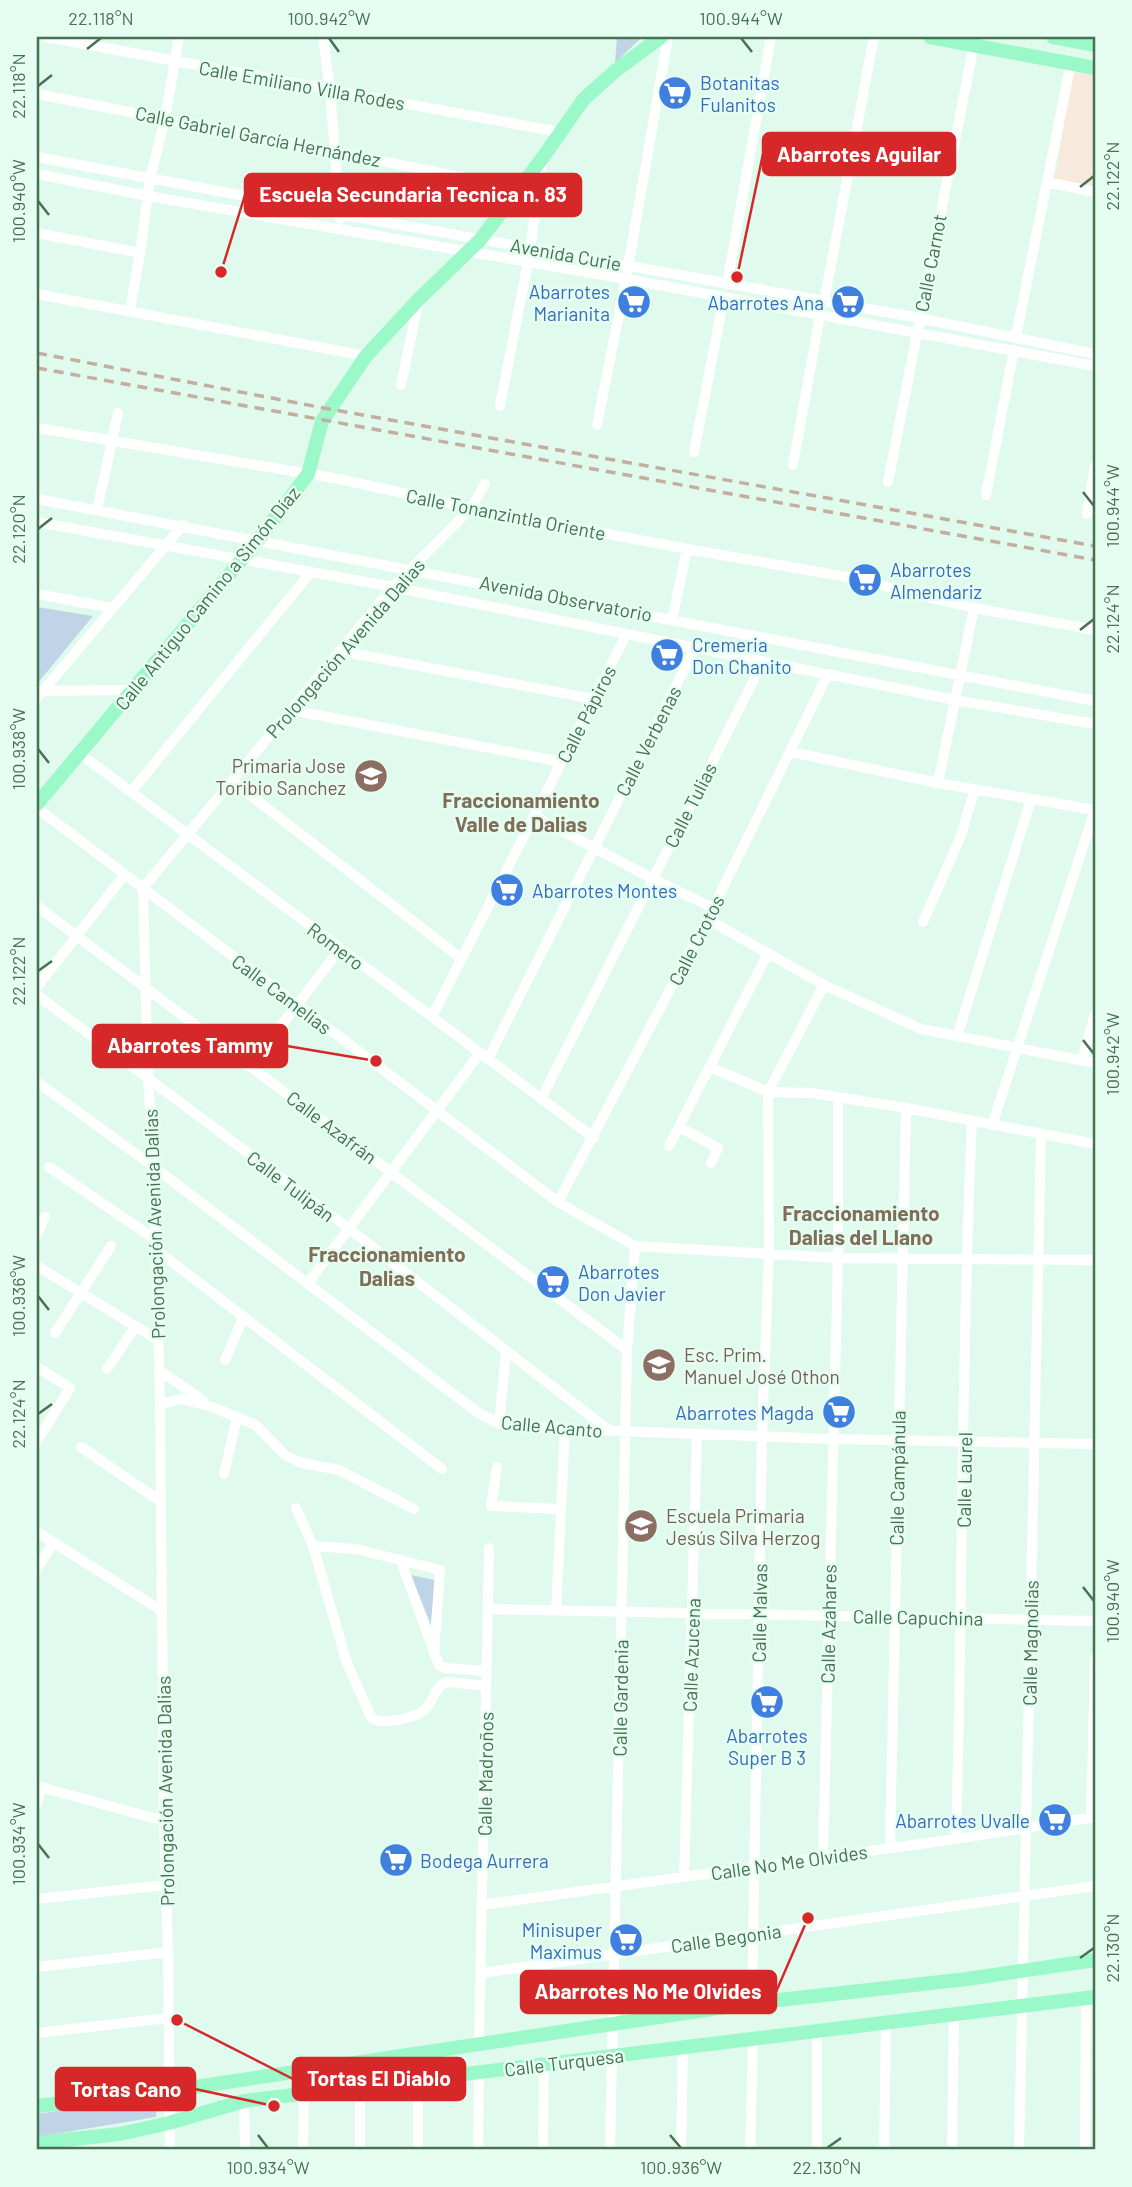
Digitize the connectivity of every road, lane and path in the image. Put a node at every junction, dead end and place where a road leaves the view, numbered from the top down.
1 (46, 37) edge
2 (179, 37) edge
3 (323, 37) edge
4 (661, 37) edge
5 (668, 37) edge
6 (771, 37) edge
7 (874, 37) edge
8 (930, 37) edge
9 (1053, 37) edge
10 (1075, 39) edge
11 (974, 44) junction
12 (1095, 44) edge
13 (175, 62) junction
14 (1071, 63) junction
15 (1095, 68) edge
16 (330, 90) junction
17 (37, 94) edge
18 (165, 118) junction
19 (559, 132) junction
20 (334, 150) junction
21 (544, 156) junction
22 (37, 158) edge
23 (37, 174) edge
24 (150, 179) junction
25 (1047, 183) junction
26 (519, 188) junction
27 (1095, 192) edge
28 (148, 196) junction
29 (340, 214) junction
30 (339, 229) junction
31 (37, 233) edge
32 (480, 240) junction
33 (530, 249) junction
34 (465, 252) junction
35 (140, 253) junction
36 (528, 262) junction
37 (627, 265) junction
38 (626, 279) junction
39 (727, 284) junction
40 (37, 294) edge
41 (724, 297) junction
42 (419, 299) junction
43 (824, 302) junction
44 (130, 310) junction
45 (820, 315) junction
46 (919, 318) junction
47 (917, 332) junction
48 (1016, 336) junction
49 (1014, 351) junction
50 (1095, 354) edge
51 (366, 356) junction
52 (1095, 366) edge
53 (401, 385) dead end
54 (500, 406) dead end
55 (118, 413) dead end
56 (597, 425) dead end
57 (37, 428) edge
58 (111, 441) junction
59 (694, 452) dead end
60 (793, 465) dead end
61 (1095, 466) edge
62 (308, 474) junction
63 (888, 482) dead end
64 (485, 484) dead end
65 (986, 495) dead end
66 (37, 499) edge
67 (471, 508) junction
68 (97, 510) junction
69 (1087, 514) dead end
70 (37, 522) edge
71 (183, 525) junction
72 (259, 540) junction
73 (164, 546) junction
74 (687, 550) junction
75 (241, 559) junction
76 (414, 568) junction
77 (310, 572) junction
78 (393, 587) junction
79 (37, 594) edge
80 (113, 608) junction
81 (974, 608) junction
82 (672, 620) junction
83 (1095, 630) edge
84 (732, 632) junction
85 (626, 635) junction
86 (695, 648) junction
87 (340, 651) junction
88 (727, 655) junction
89 (857, 656) junction
90 (763, 662) junction
91 (828, 674) junction
92 (959, 675) junction
93 (853, 680) junction
94 (131, 690) junction
95 (39, 693) edge
96 (594, 699) junction
97 (955, 700) junction
98 (1095, 701) edge
99 (291, 710) junction
100 (1095, 724) edge
101 (791, 751) junction
102 (79, 753) junction
103 (562, 762) junction
104 (232, 781) junction
105 (938, 783) junction
106 (975, 789) junction
107 (131, 792) junction
108 (1031, 799) junction
109 (37, 806) edge
110 (1095, 810) edge
111 (534, 816) junction
112 (187, 834) junction
113 (594, 848) junction
114 (125, 874) junction
115 (653, 879) junction
116 (143, 888) junction
117 (37, 906) edge
118 (713, 908) junction
119 (707, 919) junction
120 (923, 922) dead end
121 (77, 936) junction
122 (340, 948) junction
123 (768, 953) junction
124 (462, 959) junction
125 (824, 985) junction
126 (37, 987) edge
127 (145, 987) junction
128 (37, 995) edge
129 (297, 1005) junction
130 (1095, 1014) edge
131 (432, 1017) junction
132 (957, 1037) junction
133 (1017, 1048) junction
134 (484, 1056) junction
135 (1082, 1060) junction
136 (1095, 1063) edge
137 (250, 1066) junction
138 (709, 1067) junction
139 (148, 1080) junction
140 (37, 1082) edge
141 (768, 1092) junction
142 (838, 1097) junction
143 (541, 1099) junction
144 (906, 1108) junction
145 (437, 1110) junction
146 (972, 1121) junction
147 (992, 1125) junction
148 (679, 1127) junction
149 (1041, 1135) junction
150 (594, 1138) junction
151 (1095, 1144) edge
152 (669, 1146) dead end
153 (711, 1163) dead end
154 (49, 1167) dead end
155 (154, 1167) junction
156 (391, 1172) junction
157 (558, 1202) junction
158 (45, 1217) dead end
159 (348, 1228) junction
160 (37, 1234) edge
161 (156, 1245) junction
162 (635, 1246) junction
163 (111, 1247) dead end
164 (769, 1252) junction
165 (838, 1258) junction
166 (902, 1258) junction
167 (966, 1259) junction
168 (1038, 1259) junction
169 (1095, 1260) edge
170 (37, 1266) edge
171 (307, 1283) junction
172 (81, 1293) junction
173 (243, 1318) junction
174 (135, 1327) junction
175 (55, 1333) dead end
176 (158, 1340) junction
177 (627, 1350) junction
178 (506, 1352) junction
179 (225, 1360) dead end
180 (37, 1367) edge
181 (107, 1369) dead end
182 (159, 1370) junction
183 (160, 1404) junction
184 (212, 1407) junction
185 (237, 1417) junction
186 (499, 1424) junction
187 (565, 1429) junction
188 (610, 1431) junction
189 (625, 1431) junction
190 (697, 1434) junction
191 (762, 1436) junction
192 (832, 1439) junction
193 (37, 1441) edge
194 (898, 1441) junction
195 (964, 1442) junction
196 (1034, 1443) junction
197 (1095, 1444) edge
198 (81, 1447) dead end
199 (497, 1467) dead end
200 (442, 1469) dead end
201 (224, 1474) dead end
202 (160, 1501) junction
203 (296, 1507) dead end
204 (414, 1509) dead end
205 (561, 1509) junction
206 (37, 1532) edge
207 (53, 1543) junction
208 (313, 1546) junction
209 (489, 1548) dead end
210 (400, 1559) junction
211 (37, 1569) edge
212 (488, 1609) junction
213 (556, 1610) junction
214 (162, 1611) junction
215 (621, 1611) junction
216 (692, 1612) junction
217 (759, 1614) junction
218 (828, 1615) junction
219 (895, 1617) junction
220 (962, 1618) junction
221 (1031, 1619) junction
222 (1095, 1620) edge
223 (434, 1654) junction
224 (1095, 1658) edge
225 (486, 1671) junction
226 (486, 1686) junction
227 (39, 1787) edge
228 (37, 1804) edge
229 (1093, 1817) edge
230 (164, 1821) junction
231 (1026, 1828) junction
232 (956, 1839) junction
233 (890, 1848) junction
234 (822, 1857) junction
235 (755, 1867) junction
236 (684, 1877) junction
237 (165, 1885) junction
238 (616, 1886) junction
239 (1095, 1886) edge
240 (1024, 1897) junction
241 (37, 1899) edge
242 (482, 1905) junction
243 (754, 1934) junction
244 (168, 1952) junction
245 (615, 1954) junction
246 (1095, 1960) edge
247 (37, 1967) edge
248 (1023, 1971) junction
249 (481, 1973) junction
250 (1091, 1998) edge
251 (752, 2003) junction
252 (1022, 2007) junction
253 (954, 2014) junction
254 (168, 2018) junction
255 (886, 2021) junction
256 (613, 2023) junction
257 (817, 2031) junction
258 (37, 2034) edge
259 (753, 2040) junction
260 (479, 2042) junction
261 (683, 2047) junction
262 (611, 2057) junction
263 (544, 2065) junction
264 (479, 2073) junction
265 (418, 2080) junction
266 (360, 2087) junction
267 (168, 2091) junction
268 (304, 2094) junction
269 (244, 2101) junction
270 (37, 2106) edge
271 (169, 2123) junction
272 (37, 2143) edge
273 (96, 2144) edge
274 (170, 2150) edge
275 (245, 2150) edge
276 (303, 2150) edge
277 (360, 2150) edge
278 (418, 2150) edge
279 (478, 2150) edge
280 (543, 2150) edge
281 (610, 2150) edge
282 (681, 2150) edge
283 (750, 2150) edge
284 (817, 2150) edge
285 (884, 2150) edge
286 (952, 2150) edge
287 (1019, 2150) edge
288 (1086, 2150) edge

1 - 13 street, Calle Emiliano Villa Rodes
2 - 13 street
3 - 16 street
4 - 19 main road, Calle Antiguo Camino a Simón Díaz
5 - 37 street
6 - 39 street
7 - 43 street
8 - 11 main road
9 - 10 main road
10 - 12 main road
11 - 14 main road
11 - 46 street, Calle Carnot
13 - 16 street, Calle Emiliano Villa Rodes
13 - 18 street
14 - 15 main road
14 - 25 street
16 - 19 street, Calle Emiliano Villa Rodes
16 - 20 street
17 - 18 street, Calle Gabriel García Hernández
18 - 20 street, Calle Gabriel García Hernández
18 - 24 street
19 - 21 main road, Calle Antiguo Camino a Simón Díaz
20 - 26 street, Calle Gabriel García Hernández
20 - 29 street
21 - 26 main road, Calle Antiguo Camino a Simón Díaz
21 - 33 street
22 - 24 street, Avenida Curie
23 - 28 street, Avenida Curie
24 - 28 street
24 - 29 street, Avenida Curie
25 - 27 street
25 - 48 street
26 - 32 main road, Calle Antiguo Camino a Simón Díaz
28 - 30 street, Avenida Curie
28 - 35 street
29 - 30 street
29 - 32 street, Avenida Curie
30 - 34 street, Avenida Curie
31 - 35 street
32 - 33 street, Avenida Curie
32 - 34 main road, Calle Antiguo Camino a Simón Díaz
33 - 36 street
33 - 37 street, Avenida Curie
34 - 36 street, Avenida Curie
34 - 42 main road, Calle Antiguo Camino a Simón Díaz
35 - 44 street
36 - 38 street, Avenida Curie
36 - 54 street
37 - 38 street
37 - 39 street, Avenida Curie
38 - 41 street, Avenida Curie
38 - 56 street
39 - 43 street, Avenida Curie
40 - 44 street
41 - 45 street, Avenida Curie
41 - 59 street
42 - 51 main road, Calle Antiguo Camino a Simón Díaz
42 - 53 street
43 - 46 street, Avenida Curie
44 - 51 street
45 - 47 street, Avenida Curie
45 - 60 street
46 - 47 street, Calle Carnot
46 - 48 street, Avenida Curie
47 - 49 street, Avenida Curie
47 - 63 street, Calle Carnot
48 - 50 street, Avenida Curie
49 - 52 street, Avenida Curie
49 - 65 street
51 - 62 main road, Calle Antiguo Camino a Simón Díaz
55 - 58 street
57 - 58 street, Calle Tonanzintla Oriente
58 - 62 street, Calle Tonanzintla Oriente
58 - 68 street
61 - 69 street
62 - 67 street, Calle Tonanzintla Oriente
62 - 72 main road, Calle Antiguo Camino a Simón Díaz
64 - 67 street, Prolongación Avenida Dalias
66 - 68 street, Avenida Observatorio
67 - 74 street, Calle Tonanzintla Oriente
67 - 76 street, Prolongación Avenida Dalias
68 - 71 street, Avenida Observatorio
70 - 73 street, Avenida Observatorio
71 - 72 street, Avenida Observatorio
71 - 73 street
72 - 75 main road, Calle Antiguo Camino a Simón Díaz
72 - 76 street, Avenida Observatorio
73 - 75 street, Avenida Observatorio
73 - 80 street
74 - 81 street, Calle Tonanzintla Oriente
74 - 82 street
75 - 77 street, Avenida Observatorio
75 - 94 main road, Calle Antiguo Camino a Simón Díaz
76 - 78 street, Prolongación Avenida Dalias
76 - 82 street, Avenida Observatorio
77 - 78 street, Avenida Observatorio
77 - 107 street
78 - 85 street, Avenida Observatorio
78 - 87 street, Prolongación Avenida Dalias
79 - 80 street
80 - 95 street
81 - 83 street, Calle Tonanzintla Oriente
81 - 92 street
82 - 84 street, Avenida Observatorio
84 - 88 street
84 - 89 street, Avenida Observatorio
85 - 86 street, Avenida Observatorio
85 - 96 street, Calle Pápiros
86 - 88 street, Avenida Observatorio
86 - 113 street, Calle Verbenas
87 - 96 street
87 - 99 street, Prolongación Avenida Dalias
88 - 90 street, Avenida Observatorio
89 - 92 street, Avenida Observatorio
89 - 93 street
90 - 91 street, Avenida Observatorio
90 - 115 street, Calle Tulias
91 - 93 street, Avenida Observatorio
91 - 101 street, Calle Crotos
92 - 97 street
92 - 98 street, Avenida Observatorio
93 - 97 street, Avenida Observatorio
94 - 95 street
94 - 102 main road, Calle Antiguo Camino a Simón Díaz
96 - 103 street, Calle Pápiros
97 - 100 street, Avenida Observatorio
97 - 105 street
99 - 103 street
99 - 104 street, Prolongación Avenida Dalias
101 - 105 street
101 - 118 street, Calle Crotos
102 - 107 street, Romero
102 - 109 main road, Calle Antiguo Camino a Simón Díaz
103 - 111 street, Calle Pápiros
104 - 112 street, Prolongación Avenida Dalias
104 - 124 street
105 - 106 street
106 - 108 street
106 - 120 street
107 - 112 street, Romero
108 - 110 street
108 - 132 street
109 - 114 street, Calle Camelias
110 - 133 street
111 - 113 street
111 - 124 street, Calle Pápiros
112 - 116 street, Prolongación Avenida Dalias
112 - 122 street, Romero
113 - 115 street
113 - 134 street, Calle Verbenas
114 - 116 street, Calle Camelias
114 - 121 street
115 - 118 street
115 - 143 street, Calle Tulias
116 - 127 street, Prolongación Avenida Dalias
116 - 129 street, Calle Camelias
117 - 121 street, Calle Azafrán
118 - 119 street, Calle Crotos
119 - 123 street
119 - 150 street, Calle Crotos
121 - 126 street
121 - 127 street, Calle Azafrán
122 - 129 street
122 - 131 street, Romero
123 - 125 street
123 - 138 street
124 - 131 street, Calle Pápiros
125 - 132 street
125 - 141 street, Calle Malvas
127 - 137 street, Calle Azafrán
127 - 139 street, Prolongación Avenida Dalias
128 - 139 street, Calle Tulipán
129 - 137 street
129 - 145 street, Calle Camelias
130 - 135 street
131 - 134 street, Romero
132 - 133 street
133 - 135 street
133 - 147 street
134 - 143 street, Romero
134 - 145 street, Calle Verbenas
135 - 136 street
137 - 156 street, Calle Azafrán
138 - 141 street
138 - 148 street
139 - 155 street, Prolongación Avenida Dalias
139 - 159 street, Calle Tulipán
140 - 155 street, Calle Acanto
141 - 142 street
141 - 164 street, Calle Malvas
142 - 144 street
142 - 165 street, Calle Azahares
143 - 150 street, Romero
144 - 146 street
144 - 166 street, Calle Campánula
145 - 156 street, Calle Verbenas
145 - 157 street, Calle Camelias
146 - 147 street
146 - 167 street, Calle Laurel
147 - 149 street
148 - 152 street
148 - 153 street
149 - 151 street
149 - 168 street, Calle Magnolias
150 - 157 street, Calle Crotos
154 - 161 street
155 - 161 street, Prolongación Avenida Dalias
155 - 171 street, Calle Acanto
156 - 159 street, Calle Verbenas
156 - 177 street, Calle Azafrán
157 - 162 street, Calle Camelias
158 - 160 street
159 - 171 street, Calle Verbenas
159 - 178 street, Calle Tulipán
161 - 173 street
161 - 176 street, Prolongación Avenida Dalias
162 - 164 street
162 - 177 street, Calle Gardenia
163 - 172 street
164 - 165 street
164 - 191 street, Calle Malvas
165 - 166 street
165 - 192 street, Calle Azahares
166 - 167 street
166 - 194 street, Calle Campánula
167 - 168 street
167 - 195 street, Calle Laurel
168 - 169 street
168 - 196 street, Calle Magnolias
170 - 172 street
171 - 186 street, Calle Acanto
172 - 174 street
172 - 175 street
173 - 179 street
173 - 200 street
174 - 176 street
174 - 181 street
176 - 182 street, Prolongación Avenida Dalias
177 - 189 street, Calle Gardenia
178 - 186 street
178 - 188 street, Calle Tulipán
180 - 193 street
182 - 183 street, Prolongación Avenida Dalias
182 - 184 street
183 - 184 street
183 - 202 street, Prolongación Avenida Dalias
184 - 185 street
185 - 201 street
185 - 204 street
186 - 187 street, Calle Acanto
187 - 188 street, Calle Acanto
187 - 205 street
188 - 189 street, Calle Acanto
189 - 190 street, Calle Acanto
189 - 215 street, Calle Gardenia
190 - 191 street, Calle Acanto
190 - 216 street, Calle Azucena
191 - 192 street, Calle Acanto
191 - 217 street, Calle Malvas
192 - 194 street, Calle Acanto
192 - 218 street, Calle Azahares
194 - 195 street, Calle Acanto
194 - 219 street, Calle Campánula
195 - 196 street, Calle Acanto
195 - 220 street, Calle Laurel
196 - 197 street, Calle Acanto
196 - 221 street, Calle Magnolias
198 - 202 street
199 - 205 street
202 - 214 street, Prolongación Avenida Dalias
203 - 208 street
205 - 213 street
206 - 207 street
207 - 211 street
207 - 214 street
208 - 210 street
208 - 226 street
209 - 212 street, Calle Madroños
210 - 223 street
210 - 223 street
212 - 213 street, Calle Capuchina
212 - 225 street, Calle Madroños
213 - 215 street, Calle Capuchina
214 - 230 street, Prolongación Avenida Dalias
215 - 216 street, Calle Capuchina
215 - 238 street, Calle Gardenia
216 - 217 street, Calle Capuchina
216 - 236 street, Calle Azucena
217 - 218 street, Calle Capuchina
217 - 235 street, Calle Malvas
218 - 219 street, Calle Capuchina
218 - 234 street, Calle Azahares
219 - 220 street, Calle Capuchina
219 - 233 street, Calle Campánula
220 - 221 street, Calle Capuchina
220 - 232 street, Calle Laurel
221 - 222 street, Calle Capuchina
221 - 231 street, Calle Magnolias
223 - 225 street
224 - 229 street
225 - 226 street, Calle Madroños
226 - 242 street, Calle Madroños
227 - 228 street
227 - 230 street
229 - 231 street, Calle No Me Olvides
230 - 237 street, Prolongación Avenida Dalias
231 - 232 street, Calle No Me Olvides
231 - 240 street, Calle Magnolias
232 - 233 street, Calle No Me Olvides
233 - 234 street, Calle No Me Olvides
234 - 235 street, Calle No Me Olvides
235 - 236 street, Calle No Me Olvides
235 - 243 street, Calle Malvas
236 - 238 street, Calle No Me Olvides
237 - 241 street
237 - 244 street, Prolongación Avenida Dalias
238 - 242 street, Calle No Me Olvides
238 - 245 street, Calle Gardenia
239 - 240 street, Calle Begonia
240 - 243 street, Calle Begonia
240 - 248 street, Calle Magnolias
242 - 249 street, Calle Madroños
243 - 245 street, Calle Begonia
243 - 251 street, Calle Malvas
244 - 247 street
244 - 254 street, Prolongación Avenida Dalias
245 - 249 street, Calle Begonia
245 - 256 street, Calle Gardenia
246 - 248 main road, Calle Turquesa
248 - 251 main road, Calle Turquesa
248 - 252 street, Calle Magnolias
249 - 260 street, Calle Madroños
250 - 252 main road, Calle Turquesa
250 - 288 street
251 - 256 main road, Calle Turquesa
252 - 253 main road, Calle Turquesa
252 - 287 street, Calle Magnolias
253 - 255 main road, Calle Turquesa
253 - 286 street
254 - 258 street
254 - 267 street, Prolongación Avenida Dalias
255 - 257 main road, Calle Turquesa
255 - 285 street
256 - 260 main road, Calle Turquesa
256 - 262 street, Calle Gardenia
257 - 259 main road, Calle Turquesa
257 - 284 street
259 - 261 main road, Calle Turquesa
259 - 283 street
260 - 267 main road, Calle Turquesa
261 - 262 main road, Calle Turquesa
261 - 282 street
262 - 263 main road, Calle Turquesa
262 - 281 street, Calle Gardenia
263 - 264 main road, Calle Turquesa
263 - 280 street
264 - 265 main road, Calle Turquesa
264 - 279 street
265 - 266 main road, Calle Turquesa
265 - 278 street
266 - 268 main road, Calle Turquesa
266 - 277 street
267 - 270 main road, Calle Turquesa
267 - 271 street, Prolongación Avenida Dalias
268 - 269 main road, Calle Turquesa
268 - 276 street
269 - 271 main road, Calle Turquesa
269 - 275 street
271 - 273 main road, Calle Turquesa
271 - 274 street, Prolongación Avenida Dalias
272 - 273 main road, Calle Turquesa

